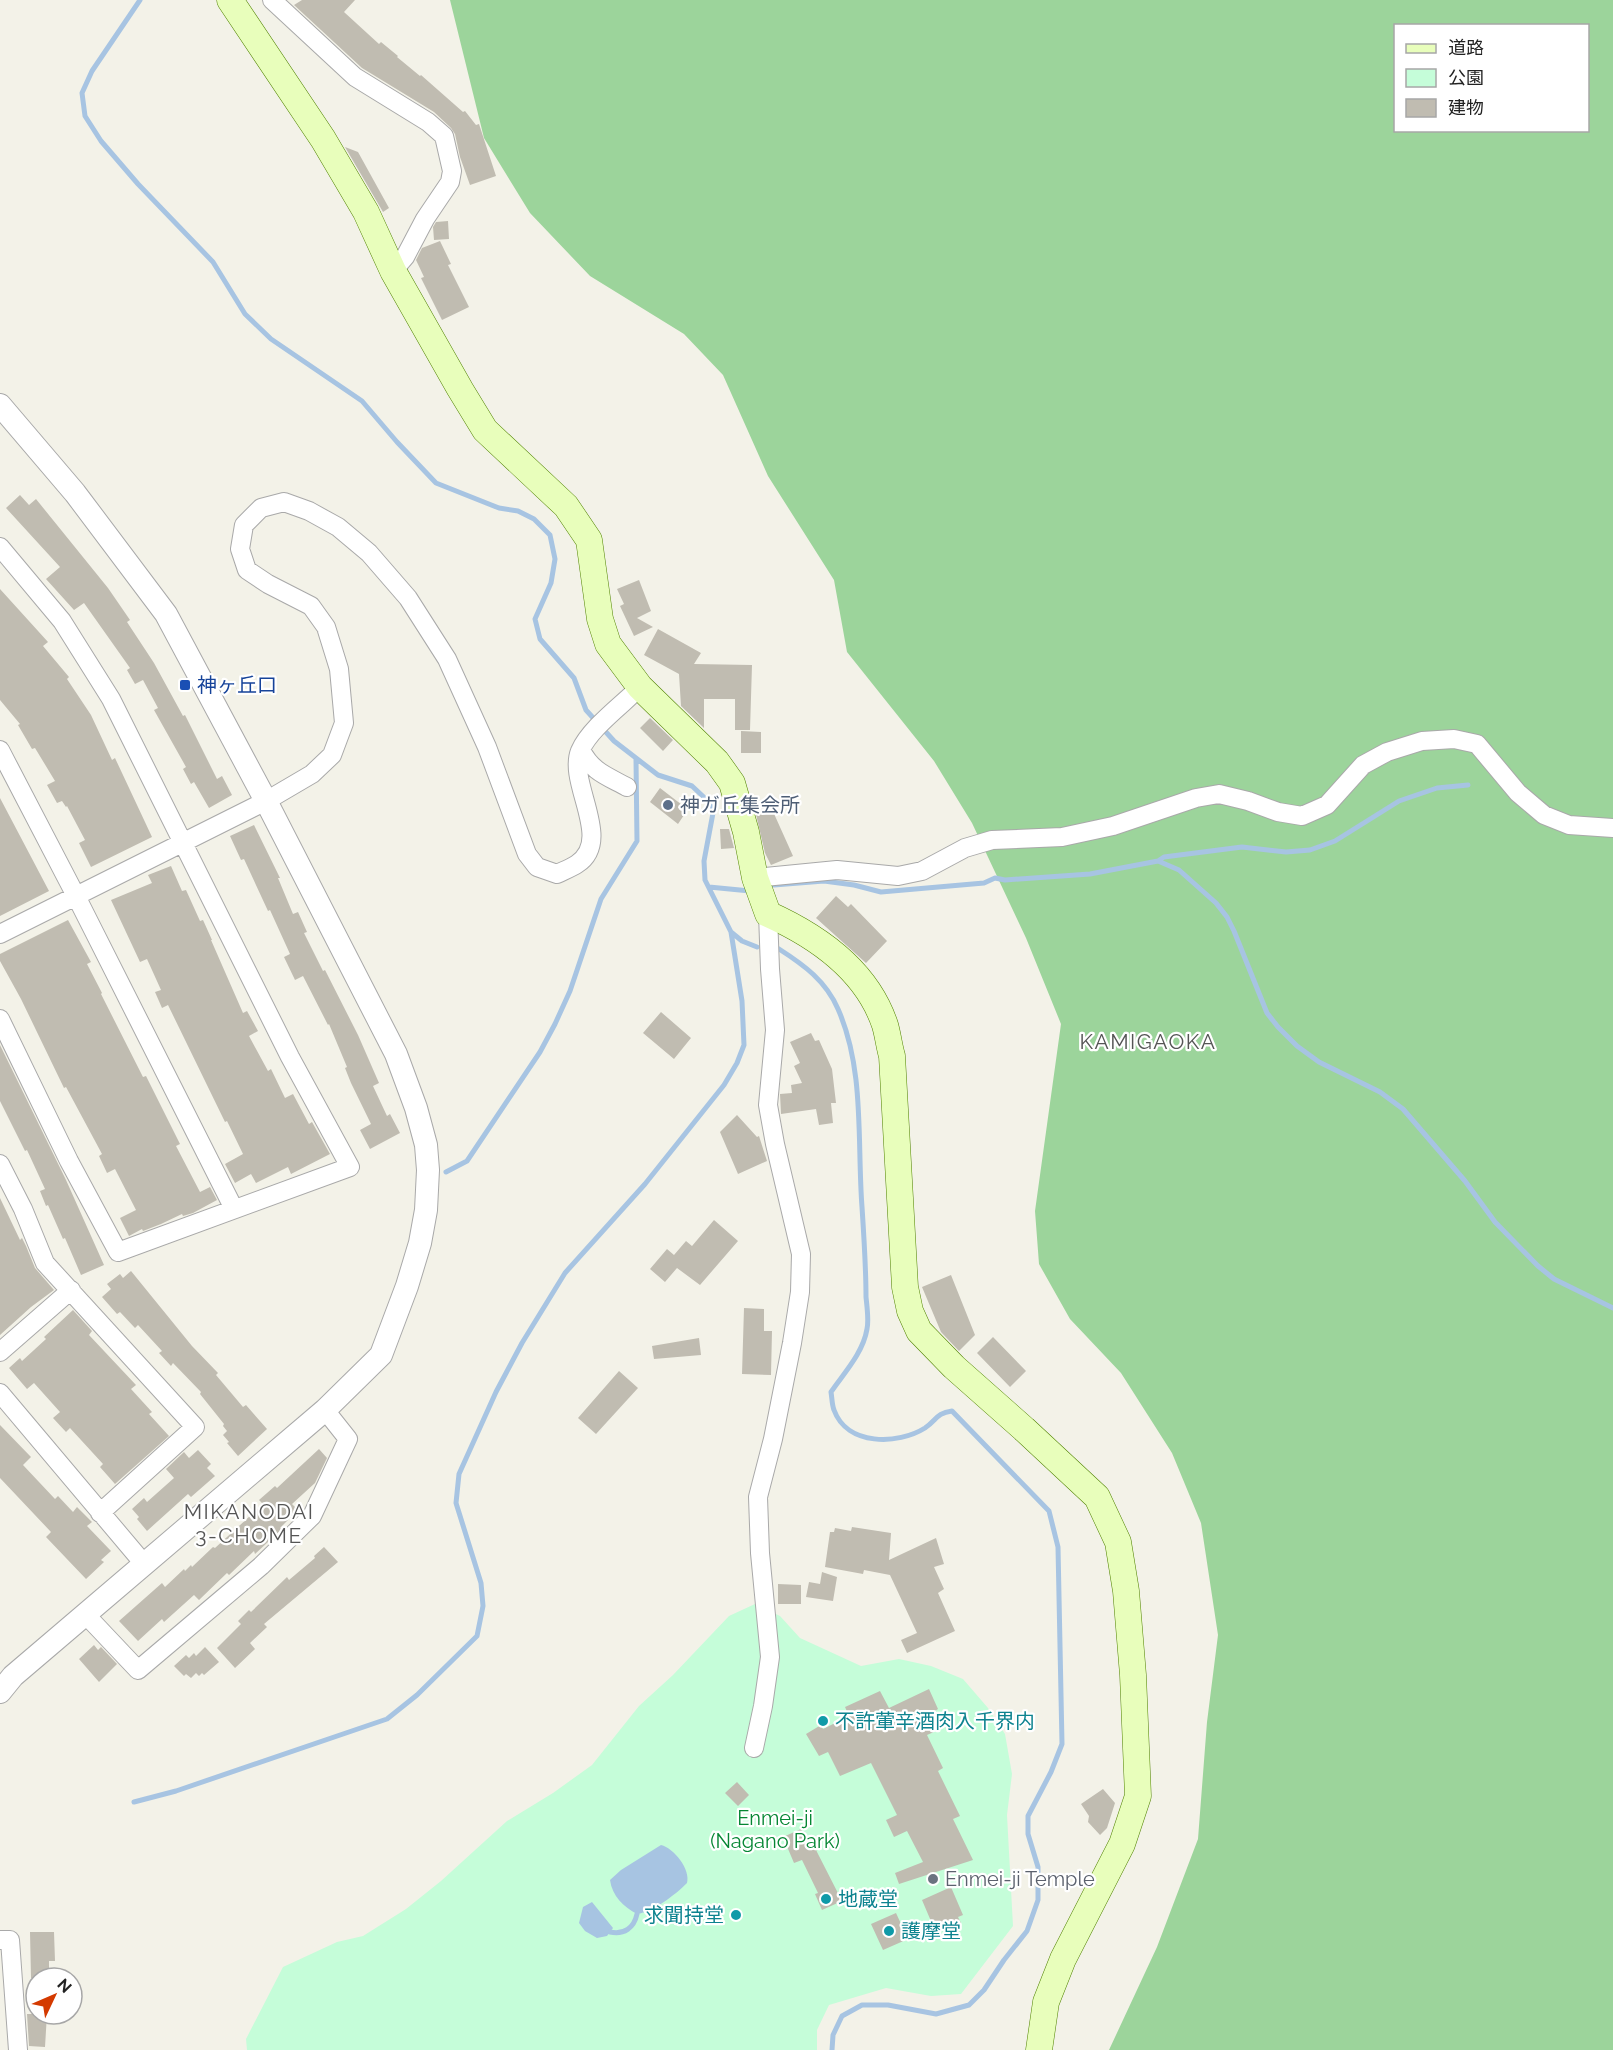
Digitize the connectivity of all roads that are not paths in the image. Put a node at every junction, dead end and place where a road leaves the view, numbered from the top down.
1 (230, 0) edge
2 (272, 0) edge
3 (393, 271) junction
4 (0, 405) edge
5 (0, 547) edge
6 (635, 692) junction
7 (0, 750) edge
8 (580, 750) junction
9 (627, 787) dead end
10 (266, 801) junction
11 (1613, 828) edge
12 (183, 842) junction
13 (755, 878) junction
14 (76, 896) junction
15 (768, 914) junction
16 (0, 934) edge
17 (0, 1019) edge
18 (5, 1041) edge
19 (0, 1164) edge
20 (234, 1209) junction
21 (72, 1290) junction
22 (0, 1352) edge
23 (0, 1393) edge
24 (325, 1410) junction
25 (100, 1513) junction
26 (145, 1565) junction
27 (86, 1615) junction
28 (0, 1692) edge
29 (754, 1748) dead end
30 (0, 1940) edge
31 (18, 2050) edge
32 (1039, 2050) edge

1 - 3 main road
2 - 3 street
3 - 6 main road
4 - 10 street
5 - 12 street
6 - 8 street
6 - 13 main road
7 - 14 street
8 - 9 street
8 - 10 street
10 - 12 street
10 - 24 street
11 - 13 street
12 - 14 street
12 - 20 street
13 - 15 main road
14 - 16 street
14 - 20 street
15 - 29 street
15 - 32 main road
17 - 18 street
18 - 20 street
19 - 21 street
21 - 22 street
21 - 25 street
23 - 25 street
24 - 26 street
24 - 27 street
25 - 26 street
26 - 27 street
27 - 28 street
30 - 31 street

